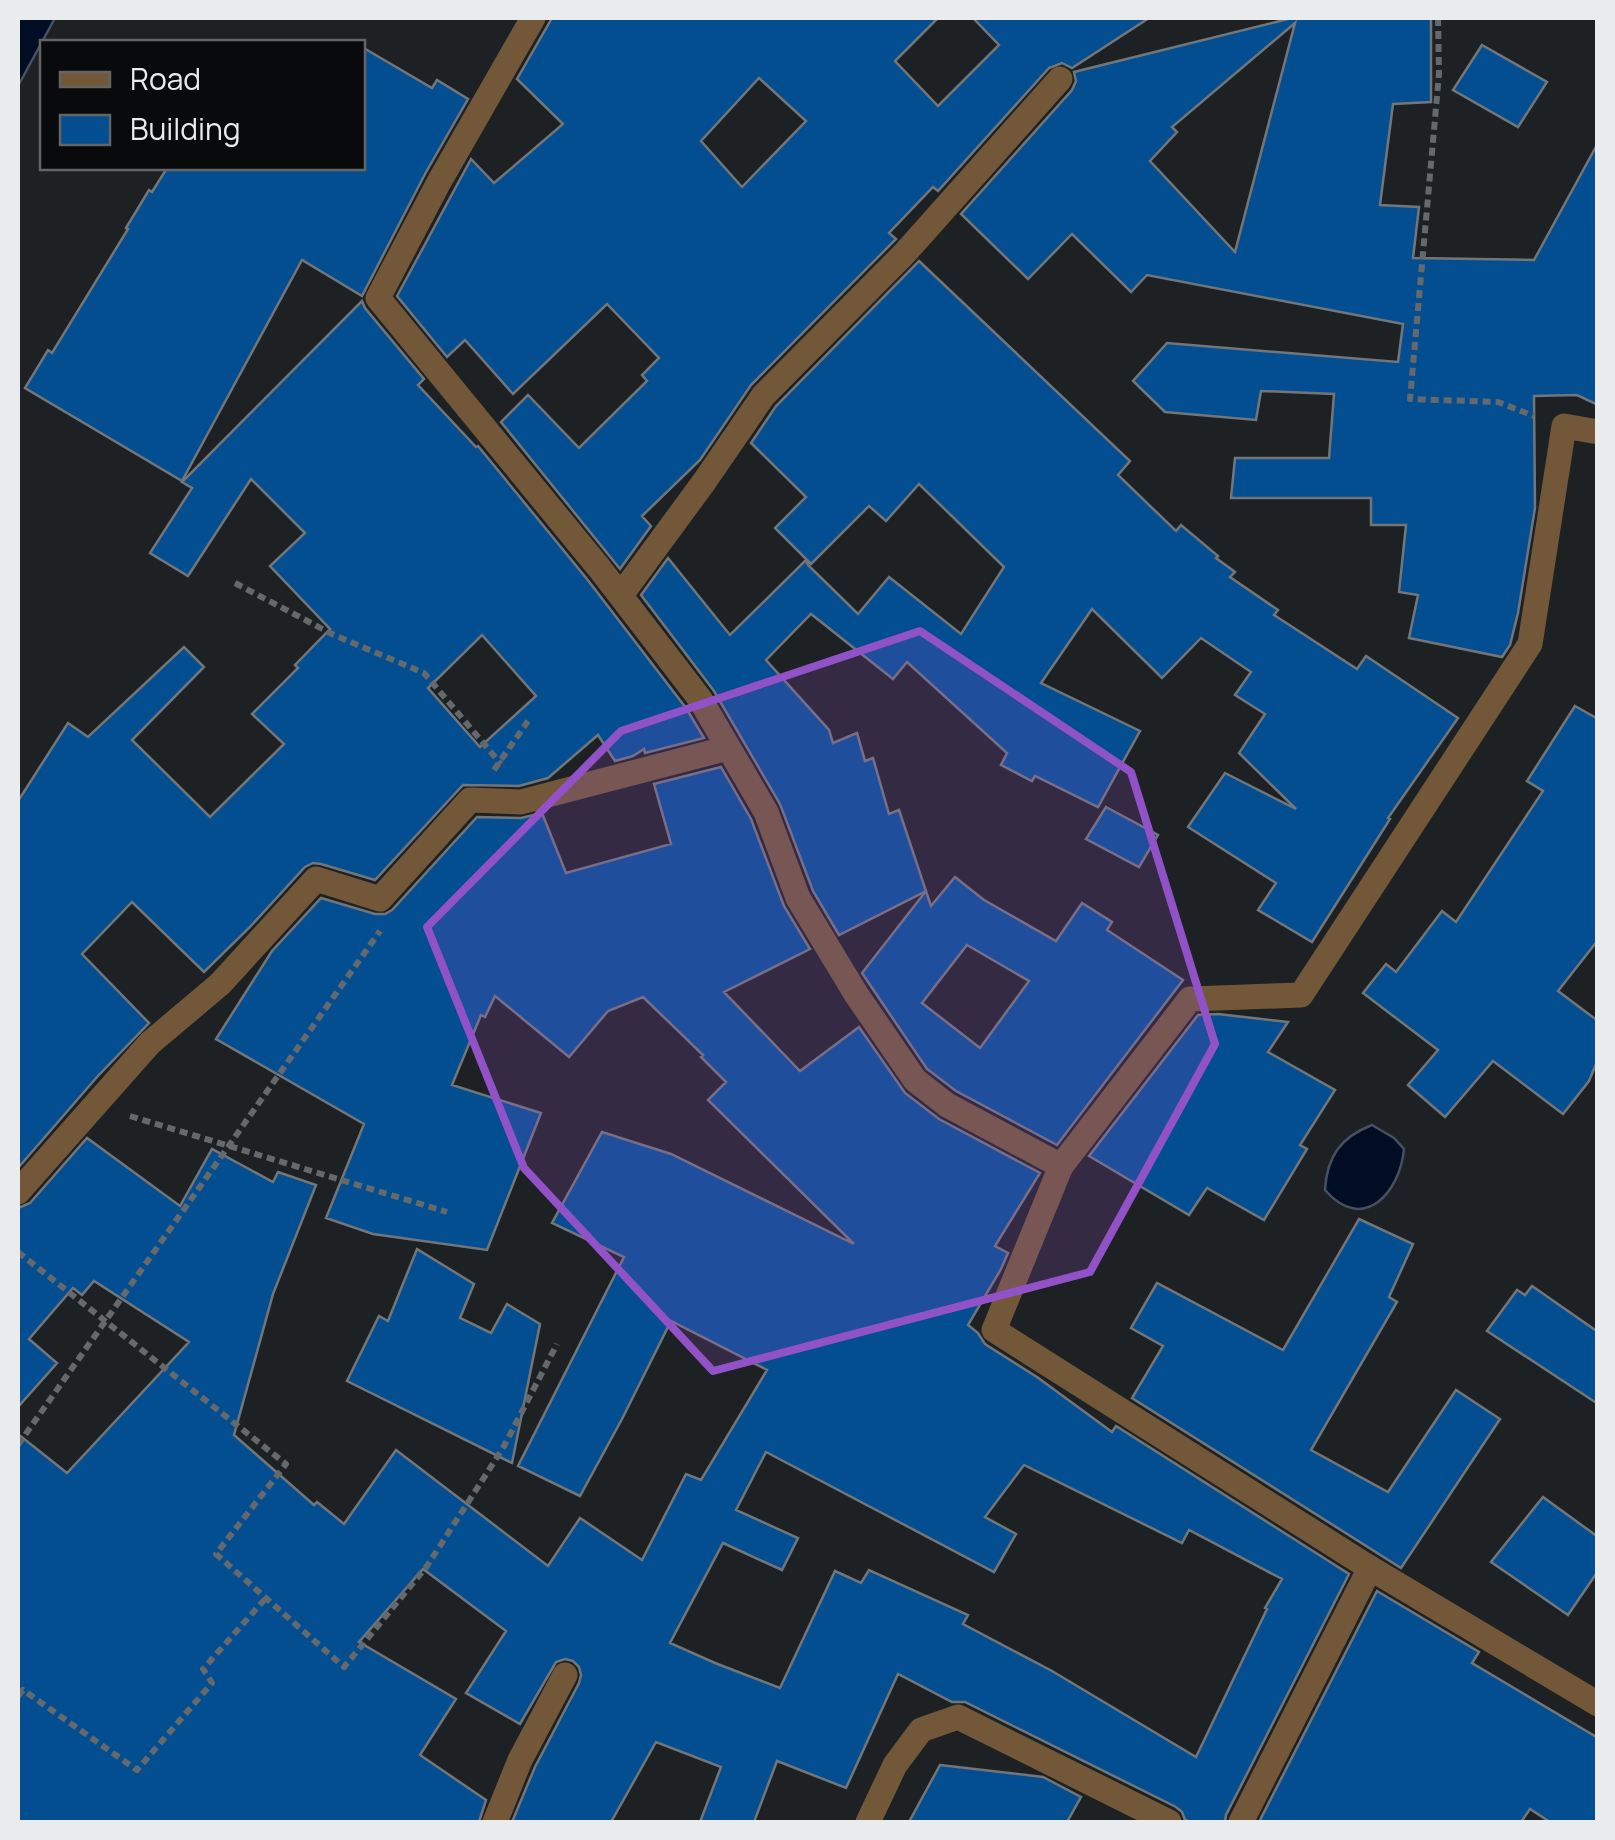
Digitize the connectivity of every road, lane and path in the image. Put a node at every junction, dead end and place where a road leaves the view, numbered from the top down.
1 (533, 18) edge
2 (1438, 18) edge
3 (1060, 79) dead end
4 (1564, 426) junction
5 (1598, 432) edge
6 (235, 583) dead end
7 (621, 595) junction
8 (528, 722) dead end
9 (728, 748) junction
10 (494, 770) dead end
11 (530, 800) junction
12 (380, 930) dead end
13 (95, 1105) junction
14 (1061, 1166) junction
15 (18, 1192) edge
16 (447, 1212) dead end
17 (18, 1252) edge
18 (558, 1344) dead end
19 (18, 1445) edge
20 (1370, 1568) junction
21 (266, 1598) junction
22 (565, 1675) dead end
23 (18, 1696) edge
24 (1598, 1704) edge
25 (495, 1822) edge
26 (868, 1822) edge
27 (1168, 1822) edge
28 (1241, 1822) edge

1 - 7 street
2 - 4 path
3 - 7 street
4 - 5 street
4 - 14 street
6 - 11 path
7 - 9 street
8 - 10 path
9 - 11 street
9 - 14 street
11 - 13 street
12 - 19 path
13 - 15 street
13 - 16 path
14 - 20 street
17 - 21 path
18 - 21 path
20 - 24 street
20 - 28 street
21 - 23 path
22 - 25 street
26 - 27 street

